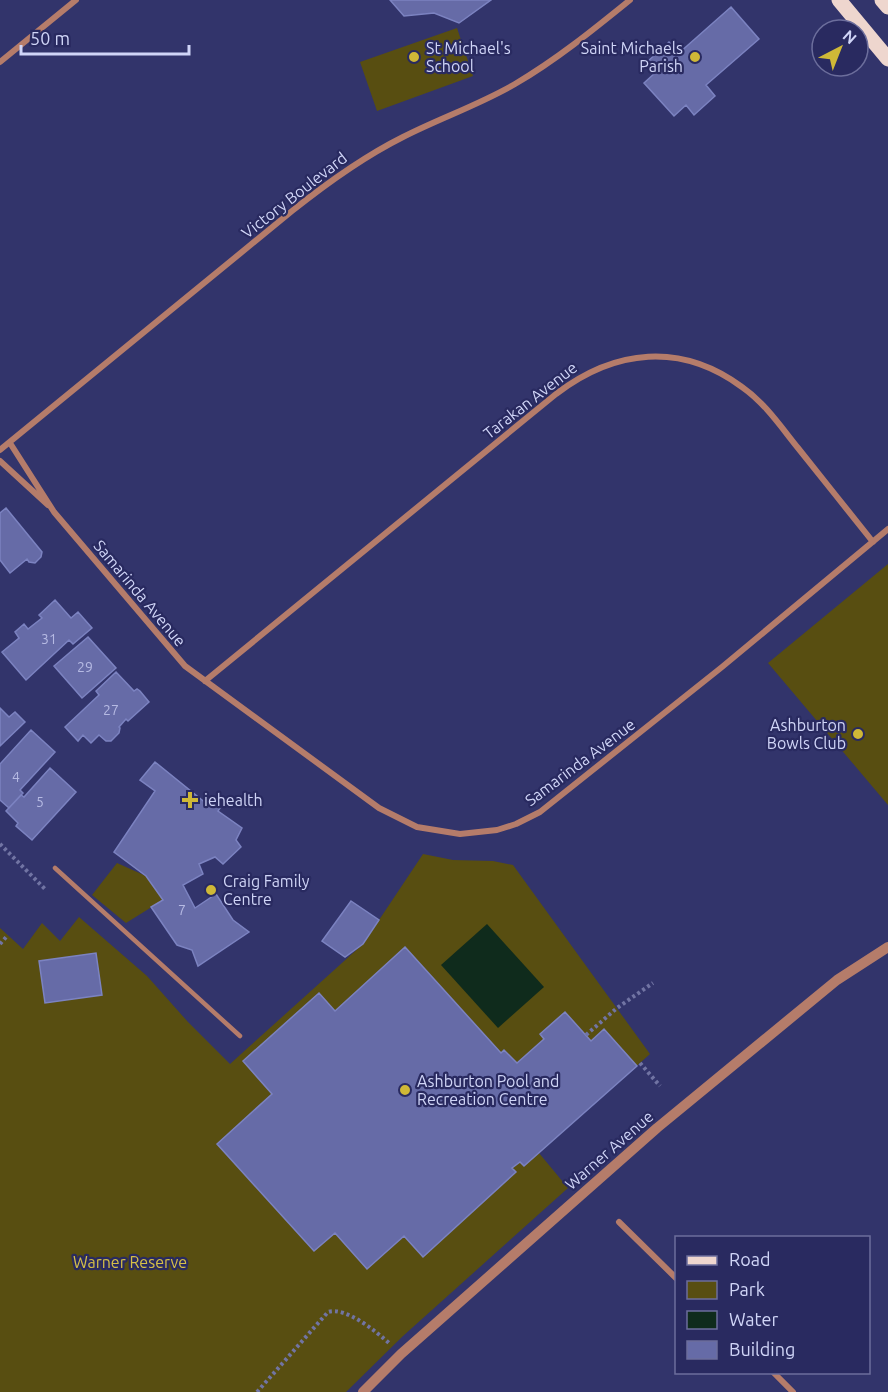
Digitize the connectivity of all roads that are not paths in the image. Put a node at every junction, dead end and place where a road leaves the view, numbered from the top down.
1 (76, 0) edge
2 (630, 0) edge
3 (839, 0) edge
4 (882, 0) edge
5 (888, 7) edge
6 (888, 59) edge
7 (0, 62) edge
8 (10, 443) junction
9 (0, 450) edge
10 (0, 460) edge
11 (54, 512) junction
12 (888, 529) edge
13 (873, 542) junction
14 (205, 681) junction
15 (55, 868) dead end
16 (888, 947) edge
17 (240, 1036) dead end
18 (619, 1222) dead end
19 (675, 1277) edge
20 (775, 1374) edge
21 (363, 1392) edge
22 (793, 1392) edge

1 - 7 street
2 - 8 street, Victory Boulevard
3 - 6 main road
4 - 5 main road
8 - 9 street, Victory Boulevard
8 - 11 street, Samarinda Avenue
10 - 11 street, Samarinda Avenue
11 - 14 street, Samarinda Avenue
12 - 13 street, Samarinda Avenue
13 - 14 street, Samarinda Avenue
13 - 14 street, Tarakan Avenue
15 - 17 lane
16 - 21 street, Warner Avenue
18 - 19 street
20 - 22 street

